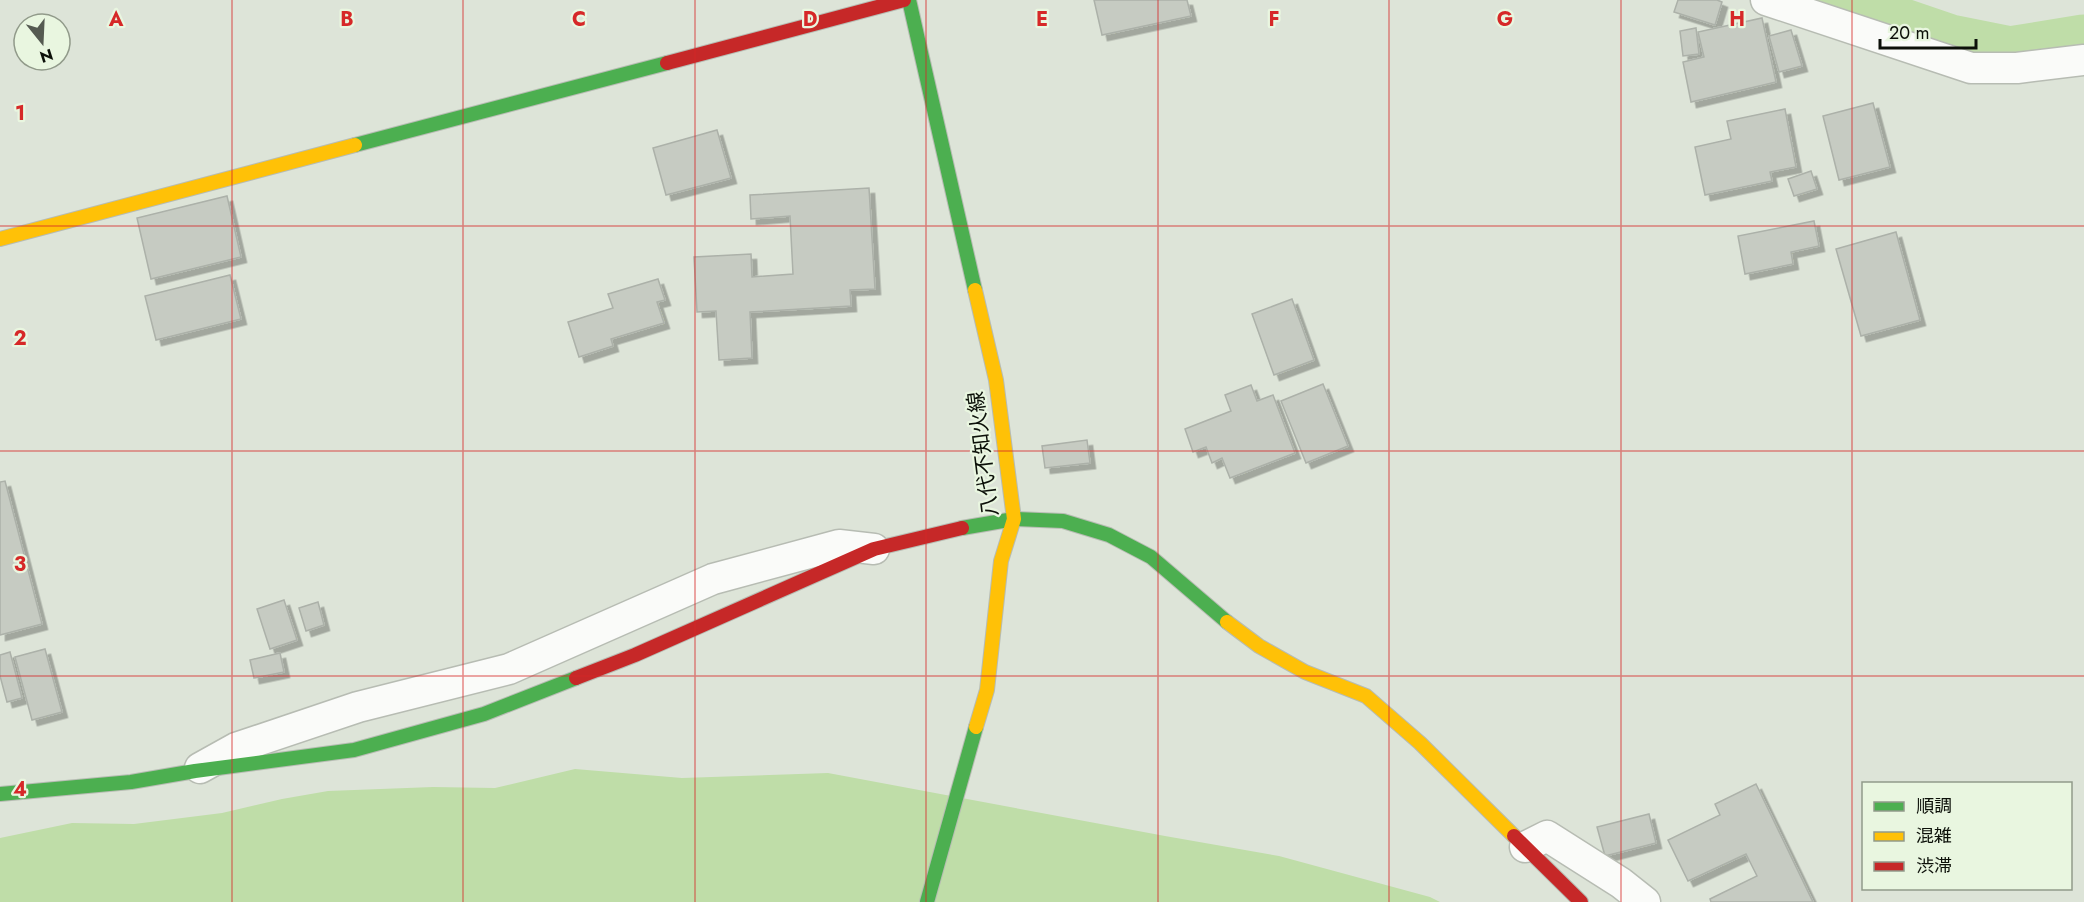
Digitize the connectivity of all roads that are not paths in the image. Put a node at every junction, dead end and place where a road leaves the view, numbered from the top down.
1 (904, 0) edge
2 (909, 0) edge
3 (1766, 0) edge
4 (2084, 60) edge
5 (0, 239) edge
6 (1014, 519) junction
7 (874, 549) junction
8 (195, 771) junction
9 (0, 794) edge
10 (1525, 847) junction
11 (927, 902) edge
12 (1581, 902) edge
13 (1644, 902) edge

1 - 5 street
2 - 6 street, 八代不知火線
3 - 4 street
6 - 7 street
6 - 10 street
6 - 11 street, 八代不知火線
7 - 8 street
7 - 8 street
8 - 9 street
10 - 12 street
10 - 13 street

